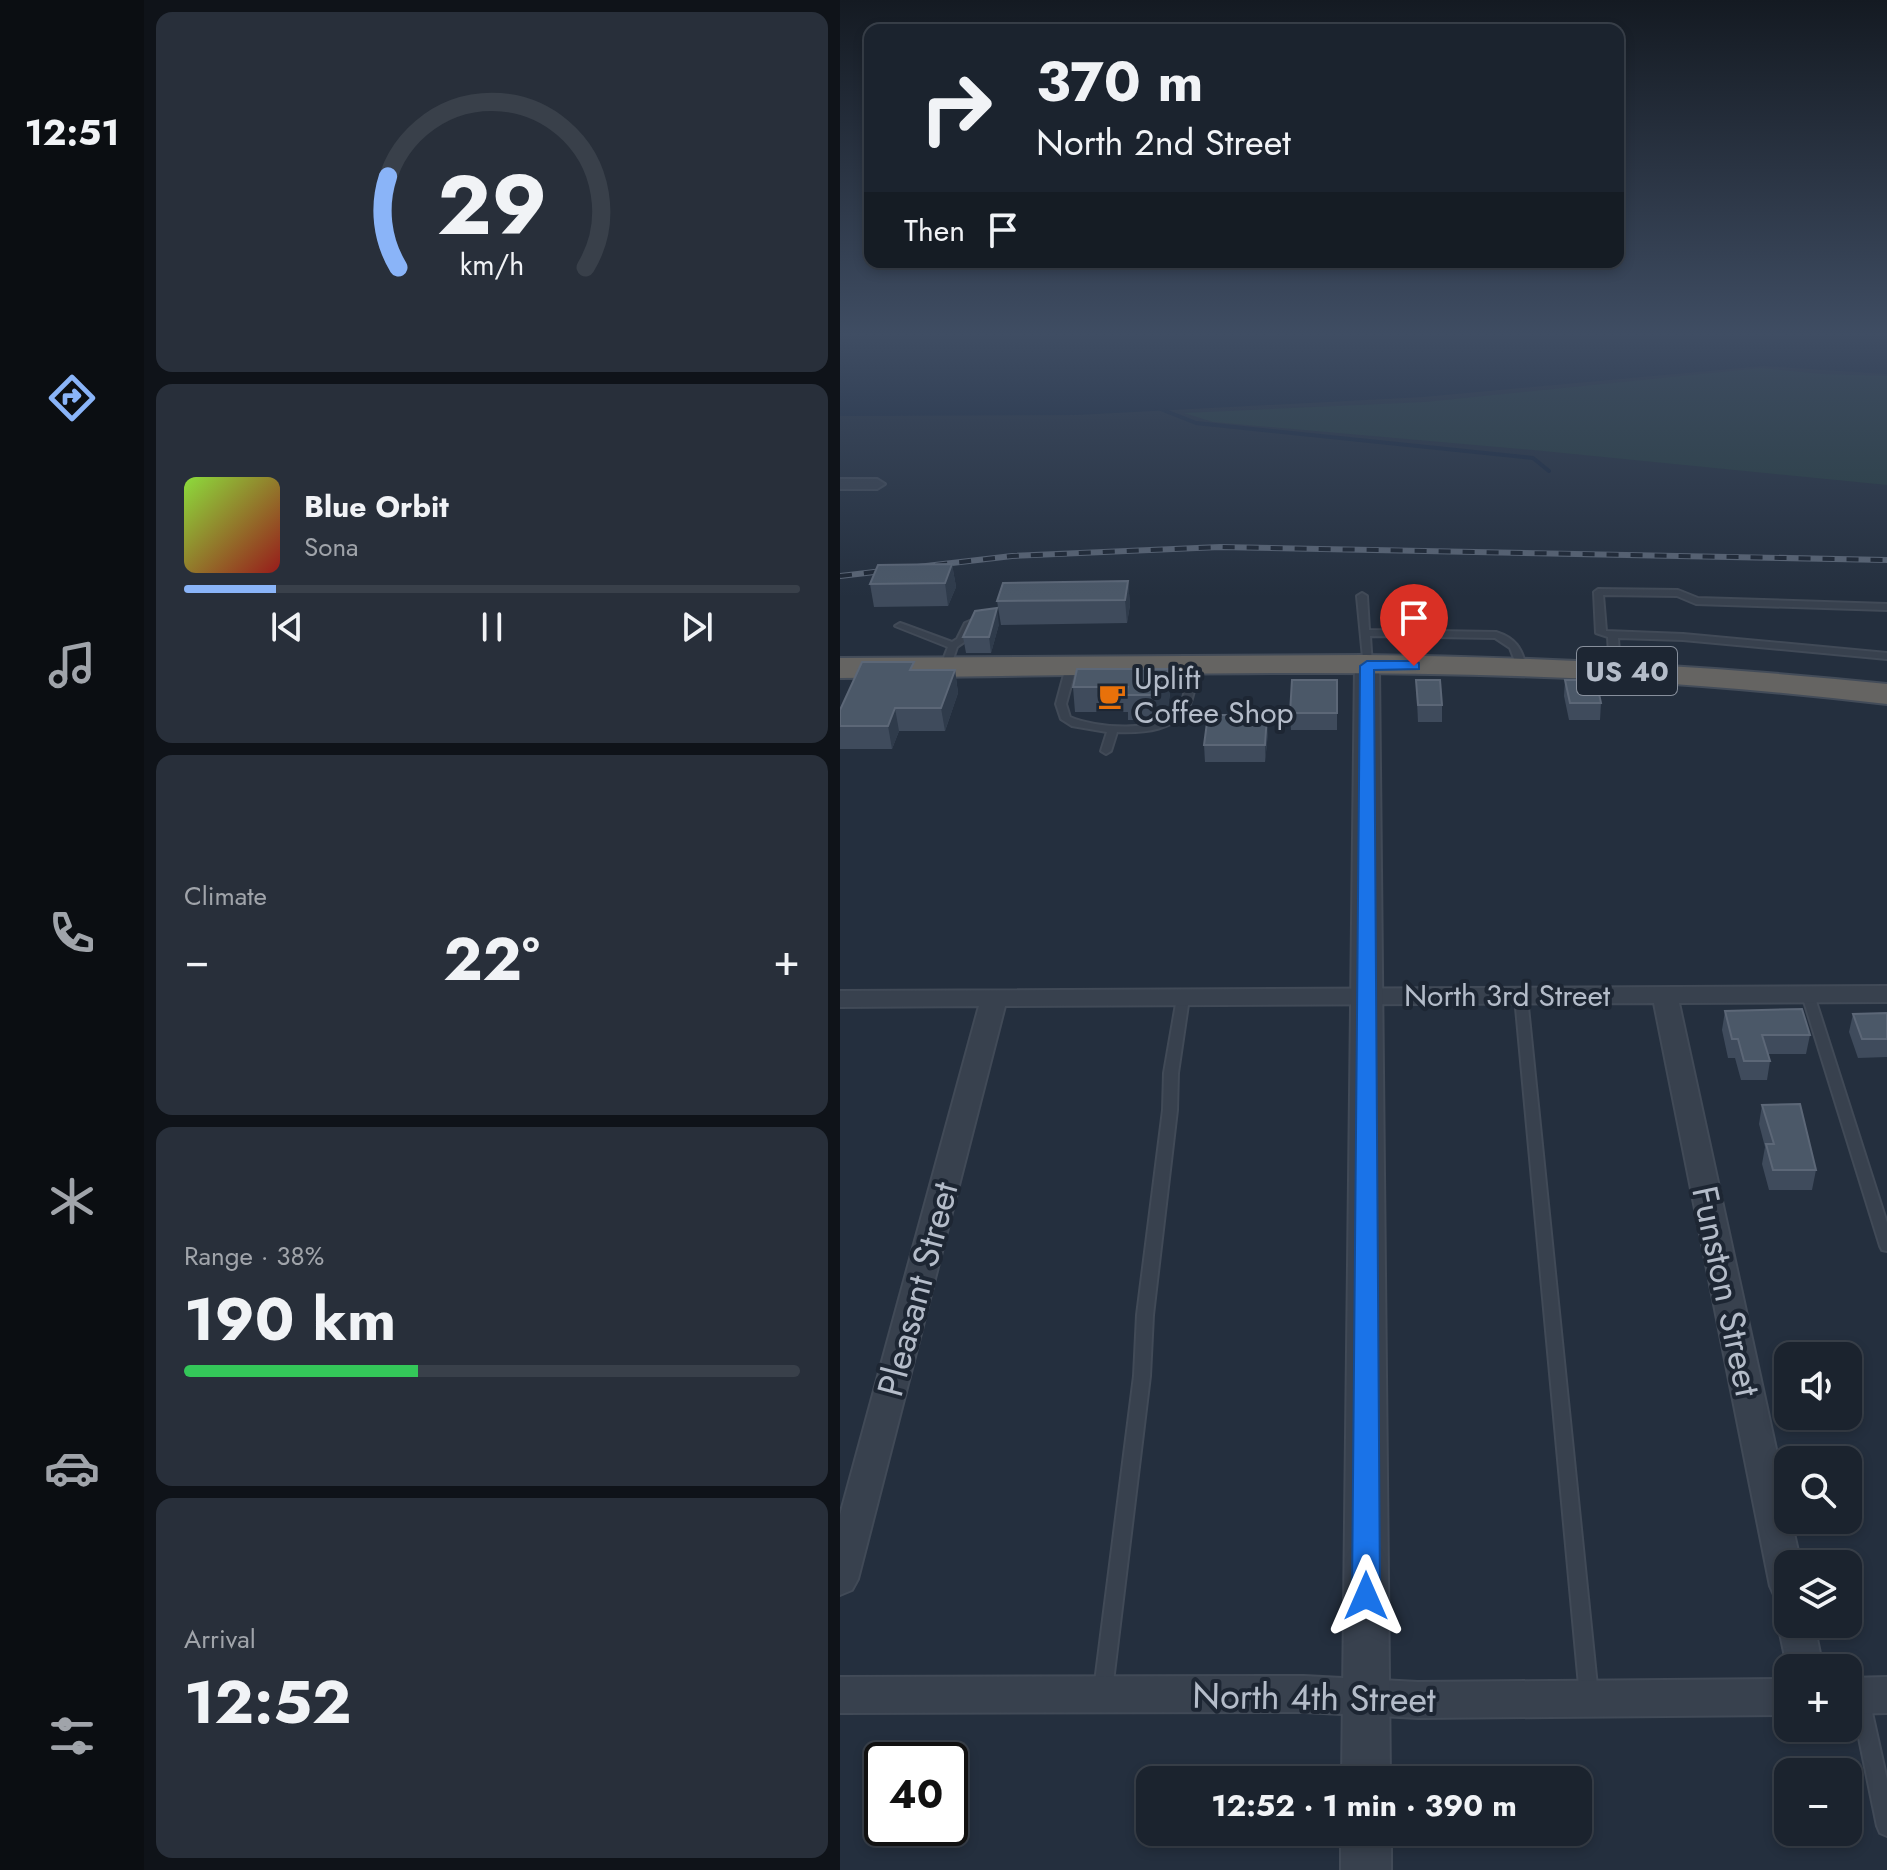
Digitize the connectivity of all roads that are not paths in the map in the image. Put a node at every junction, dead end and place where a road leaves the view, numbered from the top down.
1 (840, 484) edge
2 (877, 484) dead end
3 (1362, 596) dead end
4 (1887, 607) edge
5 (996, 618) edge
6 (900, 626) dead end
7 (1366, 633) junction
8 (1613, 635) junction
9 (1887, 656) edge
10 (949, 657) junction
11 (1367, 666) junction
12 (1071, 667) junction
13 (1193, 667) junction
14 (1521, 667) junction
15 (840, 668) edge
16 (1615, 670) junction
17 (1887, 694) edge
18 (1113, 728) junction
19 (1106, 751) dead end
20 (1887, 994) edge
21 (1808, 995) junction
22 (1367, 996) junction
23 (1665, 996) junction
24 (1521, 997) junction
25 (1183, 998) junction
26 (840, 999) edge
27 (994, 999) junction
28 (1887, 1246) edge
29 (1780, 1550) edge
30 (840, 1579) edge
31 (1103, 1693) junction
32 (840, 1695) edge
33 (1865, 1696) edge
34 (1366, 1697) junction
35 (1774, 1697) edge
36 (1589, 1699) junction
37 (1366, 1766) edge
38 (1887, 1826) edge
39 (1366, 1846) edge
40 (1366, 1870) edge

1 - 2 street
3 - 7 lane
4 - 8 lane
5 - 10 lane
6 - 10 lane
7 - 11 lane
7 - 14 lane
8 - 9 lane
8 - 16 lane
10 - 12 highway, US 40
10 - 15 highway, US 40
11 - 13 highway, US 40
11 - 14 highway, US 40
11 - 22 street
12 - 13 highway, US 40
12 - 18 lane
13 - 18 lane
14 - 16 highway, US 40
16 - 17 highway, US 40
18 - 19 lane
20 - 21 street, North 3rd Street
21 - 23 street, North 3rd Street
21 - 28 lane
22 - 24 street, North 3rd Street
22 - 25 street, North 3rd Street
22 - 34 street
23 - 24 street, North 3rd Street
23 - 29 street, Funston Street
24 - 36 lane
25 - 27 street, North 3rd Street
25 - 31 lane
26 - 27 street, North 3rd Street
27 - 30 street, Pleasant Street
31 - 32 street, North 4th Street
31 - 34 street, North 4th Street
33 - 38 lane
34 - 36 street, North 4th Street
34 - 37 street
35 - 36 street, North 4th Street
39 - 40 street

